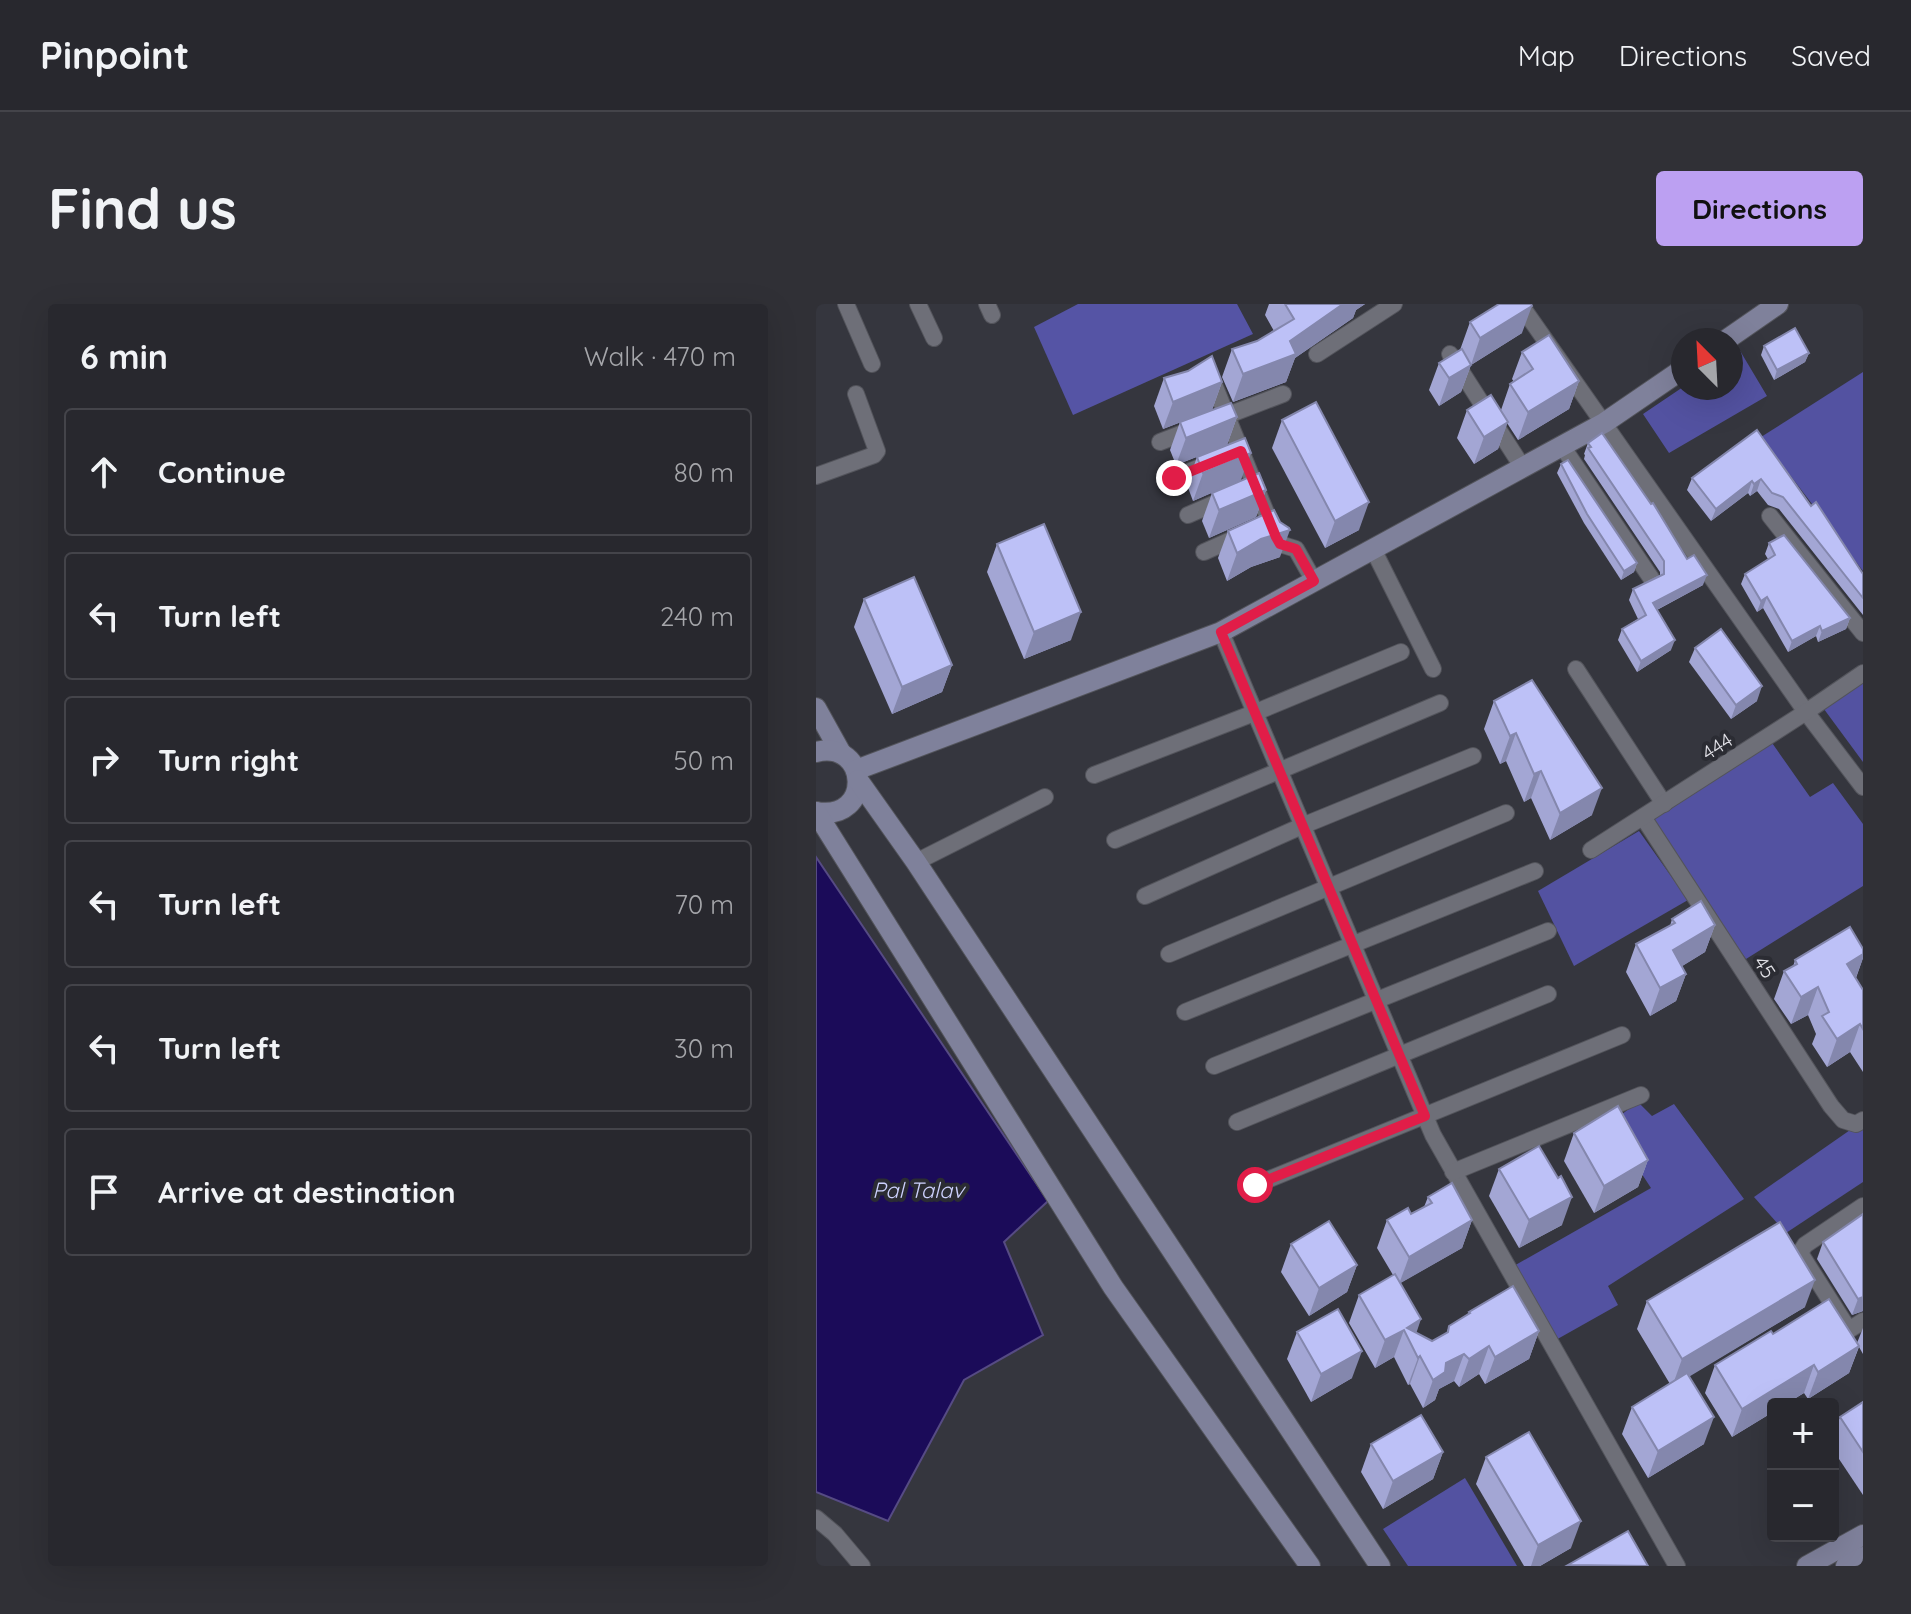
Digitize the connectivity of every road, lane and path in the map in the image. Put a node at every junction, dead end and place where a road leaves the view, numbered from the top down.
1 (846, 304) edge
2 (918, 304) edge
3 (1394, 304) edge
4 (1520, 304) edge
5 (1778, 304) edge
6 (1743, 328) edge
7 (934, 338) dead end
8 (1317, 354) dead end
9 (1450, 354) edge
10 (872, 364) dead end
11 (1671, 377) edge
12 (1213, 382) edge
13 (856, 394) dead end
14 (1283, 394) dead end
15 (1226, 416) junction
16 (1604, 423) junction
17 (1160, 442) dead end
18 (1562, 446) junction
19 (1241, 451) junction
20 (1523, 468) junction
21 (816, 476) edge
22 (1174, 478) dead end
23 (1255, 486) junction
24 (1188, 515) dead end
25 (1770, 516) dead end
26 (1271, 523) junction
27 (1373, 549) junction
28 (1204, 552) dead end
29 (1651, 578) edge
30 (1314, 581) junction
31 (1221, 632) junction
32 (1863, 633) edge
33 (1401, 652) dead end
34 (1433, 669) dead end
35 (1576, 669) dead end
36 (1863, 673) edge
37 (1440, 703) dead end
38 (816, 708) edge
39 (1806, 712) junction
40 (1254, 713) junction
41 (816, 752) edge
42 (841, 753) junction
43 (1473, 756) dead end
44 (1280, 772) junction
45 (857, 775) junction
46 (1094, 775) dead end
47 (1863, 787) edge
48 (1045, 797) dead end
49 (1664, 804) junction
50 (816, 812) edge
51 (1506, 813) dead end
52 (1643, 817) junction
53 (1302, 826) junction
54 (1115, 840) dead end
55 (1591, 850) dead end
56 (916, 862) junction
57 (1535, 871) dead end
58 (1328, 886) junction
59 (1145, 896) dead end
60 (1548, 931) dead end
61 (1353, 945) junction
62 (1169, 954) dead end
63 (1548, 994) dead end
64 (1376, 1001) junction
65 (1185, 1012) dead end
66 (1622, 1035) dead end
67 (1399, 1054) junction
68 (1214, 1066) dead end
69 (1641, 1095) dead end
70 (1425, 1116) junction
71 (1863, 1120) edge
72 (1237, 1122) dead end
73 (1453, 1172) junction
74 (1255, 1185) dead end
75 (1863, 1206) edge
76 (1863, 1321) edge
77 (816, 1518) edge
78 (1863, 1535) edge
79 (862, 1566) edge
80 (1310, 1566) edge
81 (1380, 1566) edge
82 (1677, 1566) edge
83 (1807, 1566) edge

1 - 10 street
2 - 7 street
3 - 8 street
4 - 16 street
5 - 6 street
9 - 20 street
11 - 16 street
12 - 15 street
13 - 21 street
14 - 15 street
15 - 17 street
15 - 19 street
16 - 18 street
16 - 39 street
18 - 20 street
18 - 29 street
19 - 22 street
19 - 23 street
20 - 27 street
23 - 24 street
23 - 26 street
25 - 32 street
26 - 28 street
26 - 30 street
27 - 30 street
27 - 34 street
30 - 31 street
31 - 40 street
31 - 45 street
33 - 40 street
35 - 49 street
36 - 39 street, 444
37 - 44 street
38 - 42 street
39 - 47 street
39 - 49 street, 444
40 - 44 street
40 - 46 street
41 - 42 street
42 - 45 street
43 - 53 street
44 - 53 street
44 - 54 street
45 - 50 street
45 - 56 street
48 - 56 street
49 - 52 street, 444
50 - 80 street
51 - 58 street
52 - 55 street, 444
52 - 71 street, 45
53 - 58 street
53 - 59 street
56 - 81 street
57 - 61 street
58 - 61 street
58 - 62 street
60 - 64 street
61 - 64 street
61 - 65 street
63 - 67 street
64 - 67 street
64 - 68 street
66 - 70 street
67 - 70 street
67 - 72 street
69 - 73 street
70 - 73 street
70 - 74 street
73 - 82 street
75 - 76 street
77 - 79 street
78 - 83 street

